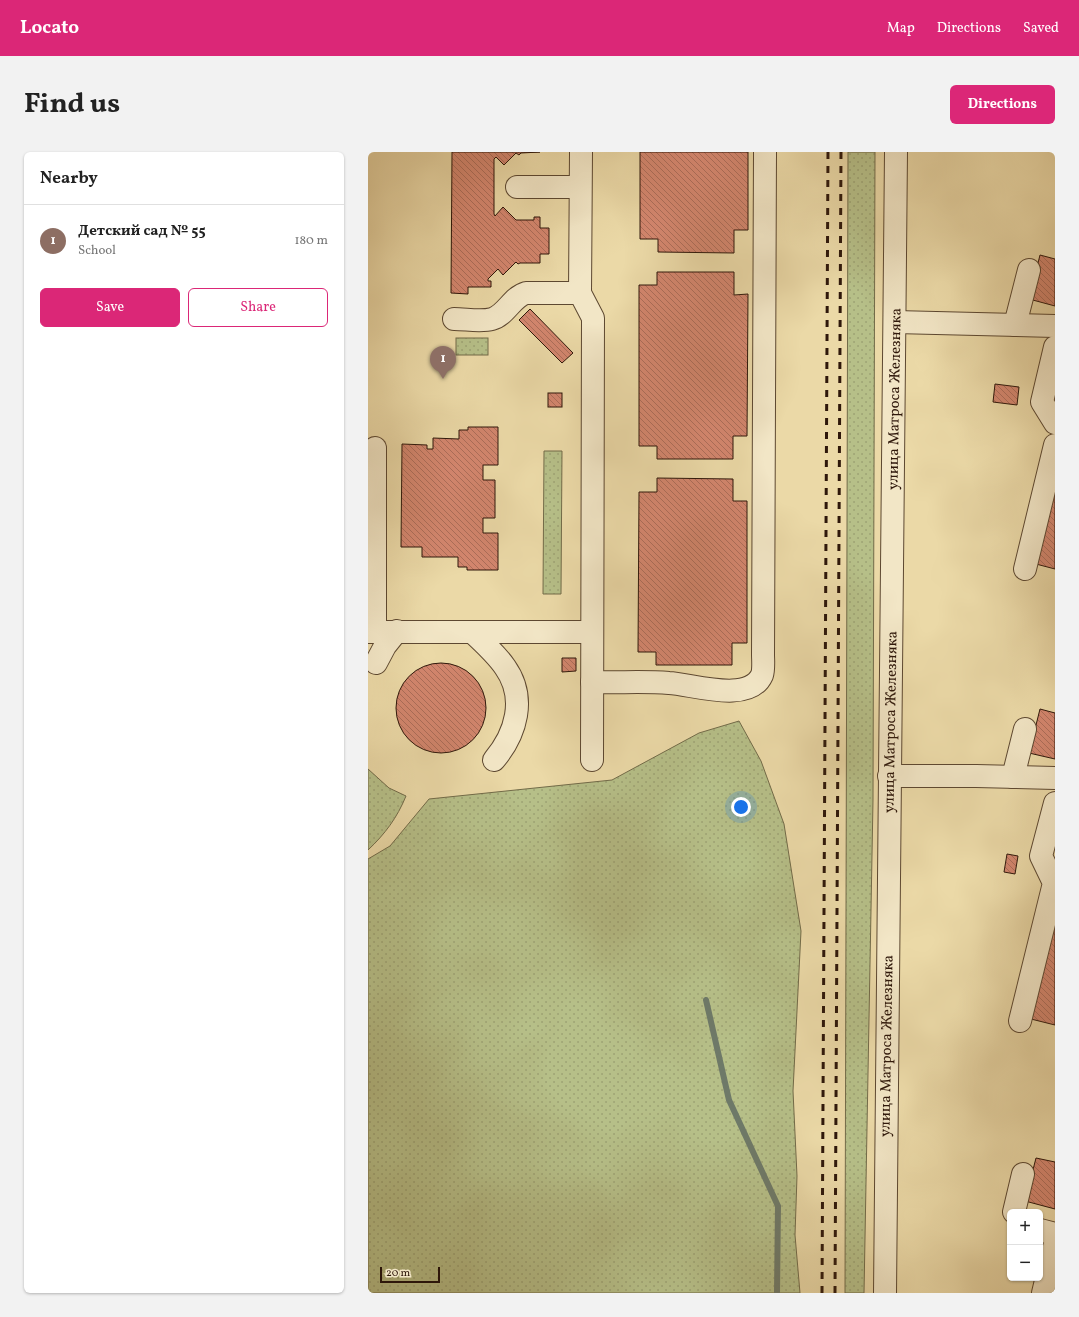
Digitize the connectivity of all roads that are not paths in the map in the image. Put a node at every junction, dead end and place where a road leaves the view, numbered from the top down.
1 (581, 152) edge
2 (765, 152) edge
3 (896, 152) edge
4 (517, 187) dead end
5 (580, 187) junction
6 (1028, 270) dead end
7 (580, 293) junction
8 (454, 319) dead end
9 (895, 322) junction
10 (1015, 325) junction
11 (1055, 326) edge
12 (1055, 347) edge
13 (1055, 423) edge
14 (1055, 445) edge
15 (375, 448) dead end
16 (379, 472) edge
17 (1025, 569) dead end
18 (397, 631) junction
19 (371, 632) edge
20 (472, 632) junction
21 (592, 632) junction
22 (376, 663) dead end
23 (592, 682) junction
24 (1026, 729) dead end
25 (494, 760) dead end
26 (592, 760) dead end
27 (889, 776) junction
28 (1013, 777) junction
29 (1055, 778) edge
30 (1055, 803) edge
31 (1020, 1021) dead end
32 (1023, 1174) dead end
33 (1015, 1209) edge
34 (1043, 1231) edge
35 (1055, 1234) edge
36 (1055, 1243) edge
37 (885, 1293) edge
38 (1043, 1293) edge

1 - 5 street
2 - 23 street
3 - 9 street, улица Матроса Железняка
4 - 5 street
5 - 7 street
6 - 10 street
7 - 8 street
7 - 21 street
9 - 10 street
9 - 27 street, улица Матроса Железняка
10 - 11 street
12 - 13 street
14 - 17 street
15 - 16 street
16 - 19 street
18 - 19 street
18 - 20 street
18 - 22 street
20 - 21 street
20 - 25 street
21 - 23 street
23 - 26 street
24 - 28 street
27 - 28 street
27 - 37 street, улица Матроса Железняка
28 - 29 street
30 - 31 street
32 - 33 street
34 - 35 street
36 - 38 street

